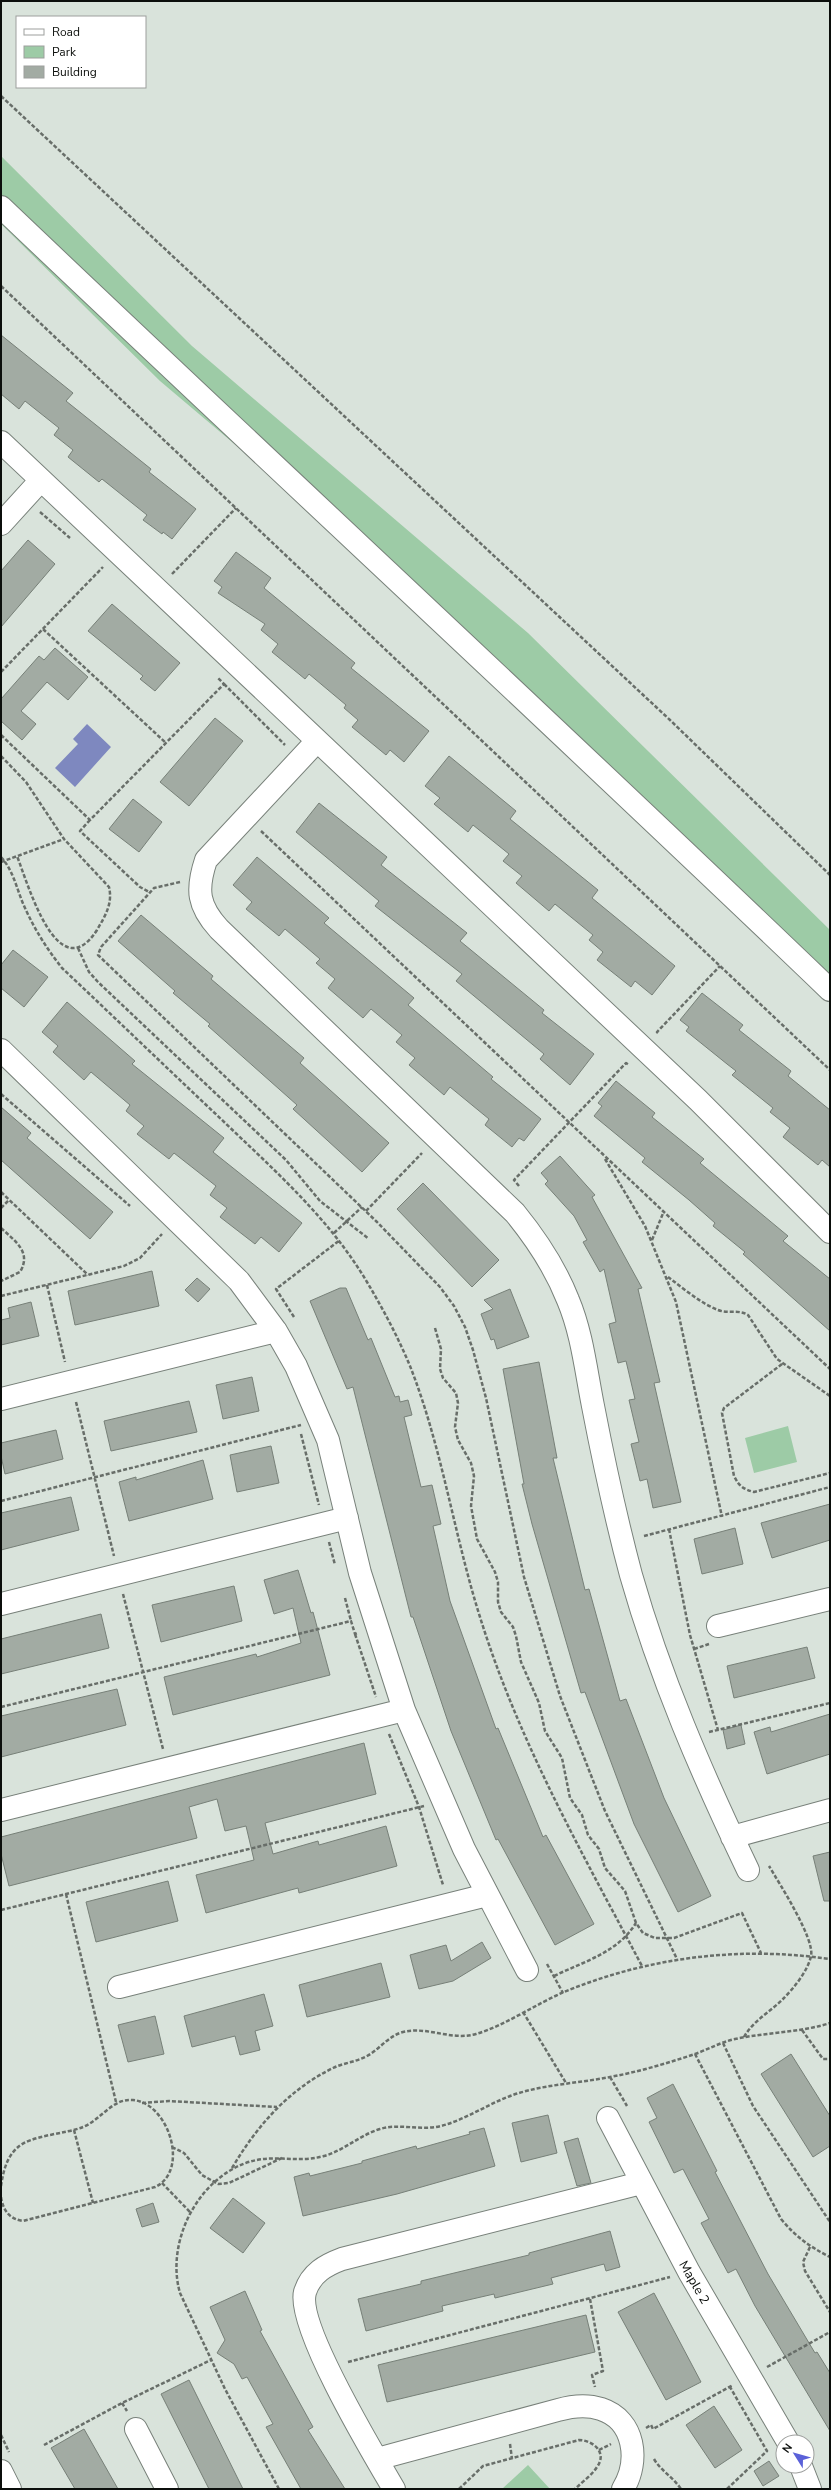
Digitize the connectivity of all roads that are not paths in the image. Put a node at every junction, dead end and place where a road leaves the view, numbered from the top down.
1 (1, 207) edge
2 (1, 442) edge
3 (41, 480) junction
4 (1, 524) edge
5 (317, 741) junction
6 (830, 990) edge
7 (1, 1050) edge
8 (830, 1232) edge
9 (276, 1330) junction
10 (1, 1399) edge
11 (347, 1518) junction
12 (830, 1598) edge
13 (1, 1604) edge
14 (718, 1626) dead end
15 (404, 1710) junction
16 (1, 1810) edge
17 (830, 1810) edge
18 (732, 1837) junction
19 (748, 1870) road end
20 (487, 1896) junction
21 (527, 1970) dead end
22 (118, 1987) dead end
23 (608, 2118) dead end
24 (641, 2182) junction
25 (136, 2429) dead end
26 (783, 2434) edge
27 (377, 2459) junction
28 (1, 2471) edge
29 (10, 2489) edge
30 (167, 2489) edge
31 (394, 2489) edge
32 (623, 2489) edge

1 - 6 street
2 - 3 street
3 - 4 street
3 - 5 street
5 - 8 street
5 - 18 street
7 - 9 street
9 - 10 street
9 - 11 street
11 - 13 street
11 - 15 street
12 - 14 street
15 - 16 street
15 - 20 street
17 - 18 street
18 - 19 street
20 - 21 street
20 - 22 street
23 - 24 street, Maple 2
24 - 26 street, Maple 2
24 - 27 street
25 - 30 street
27 - 31 street
27 - 32 street
28 - 29 street

